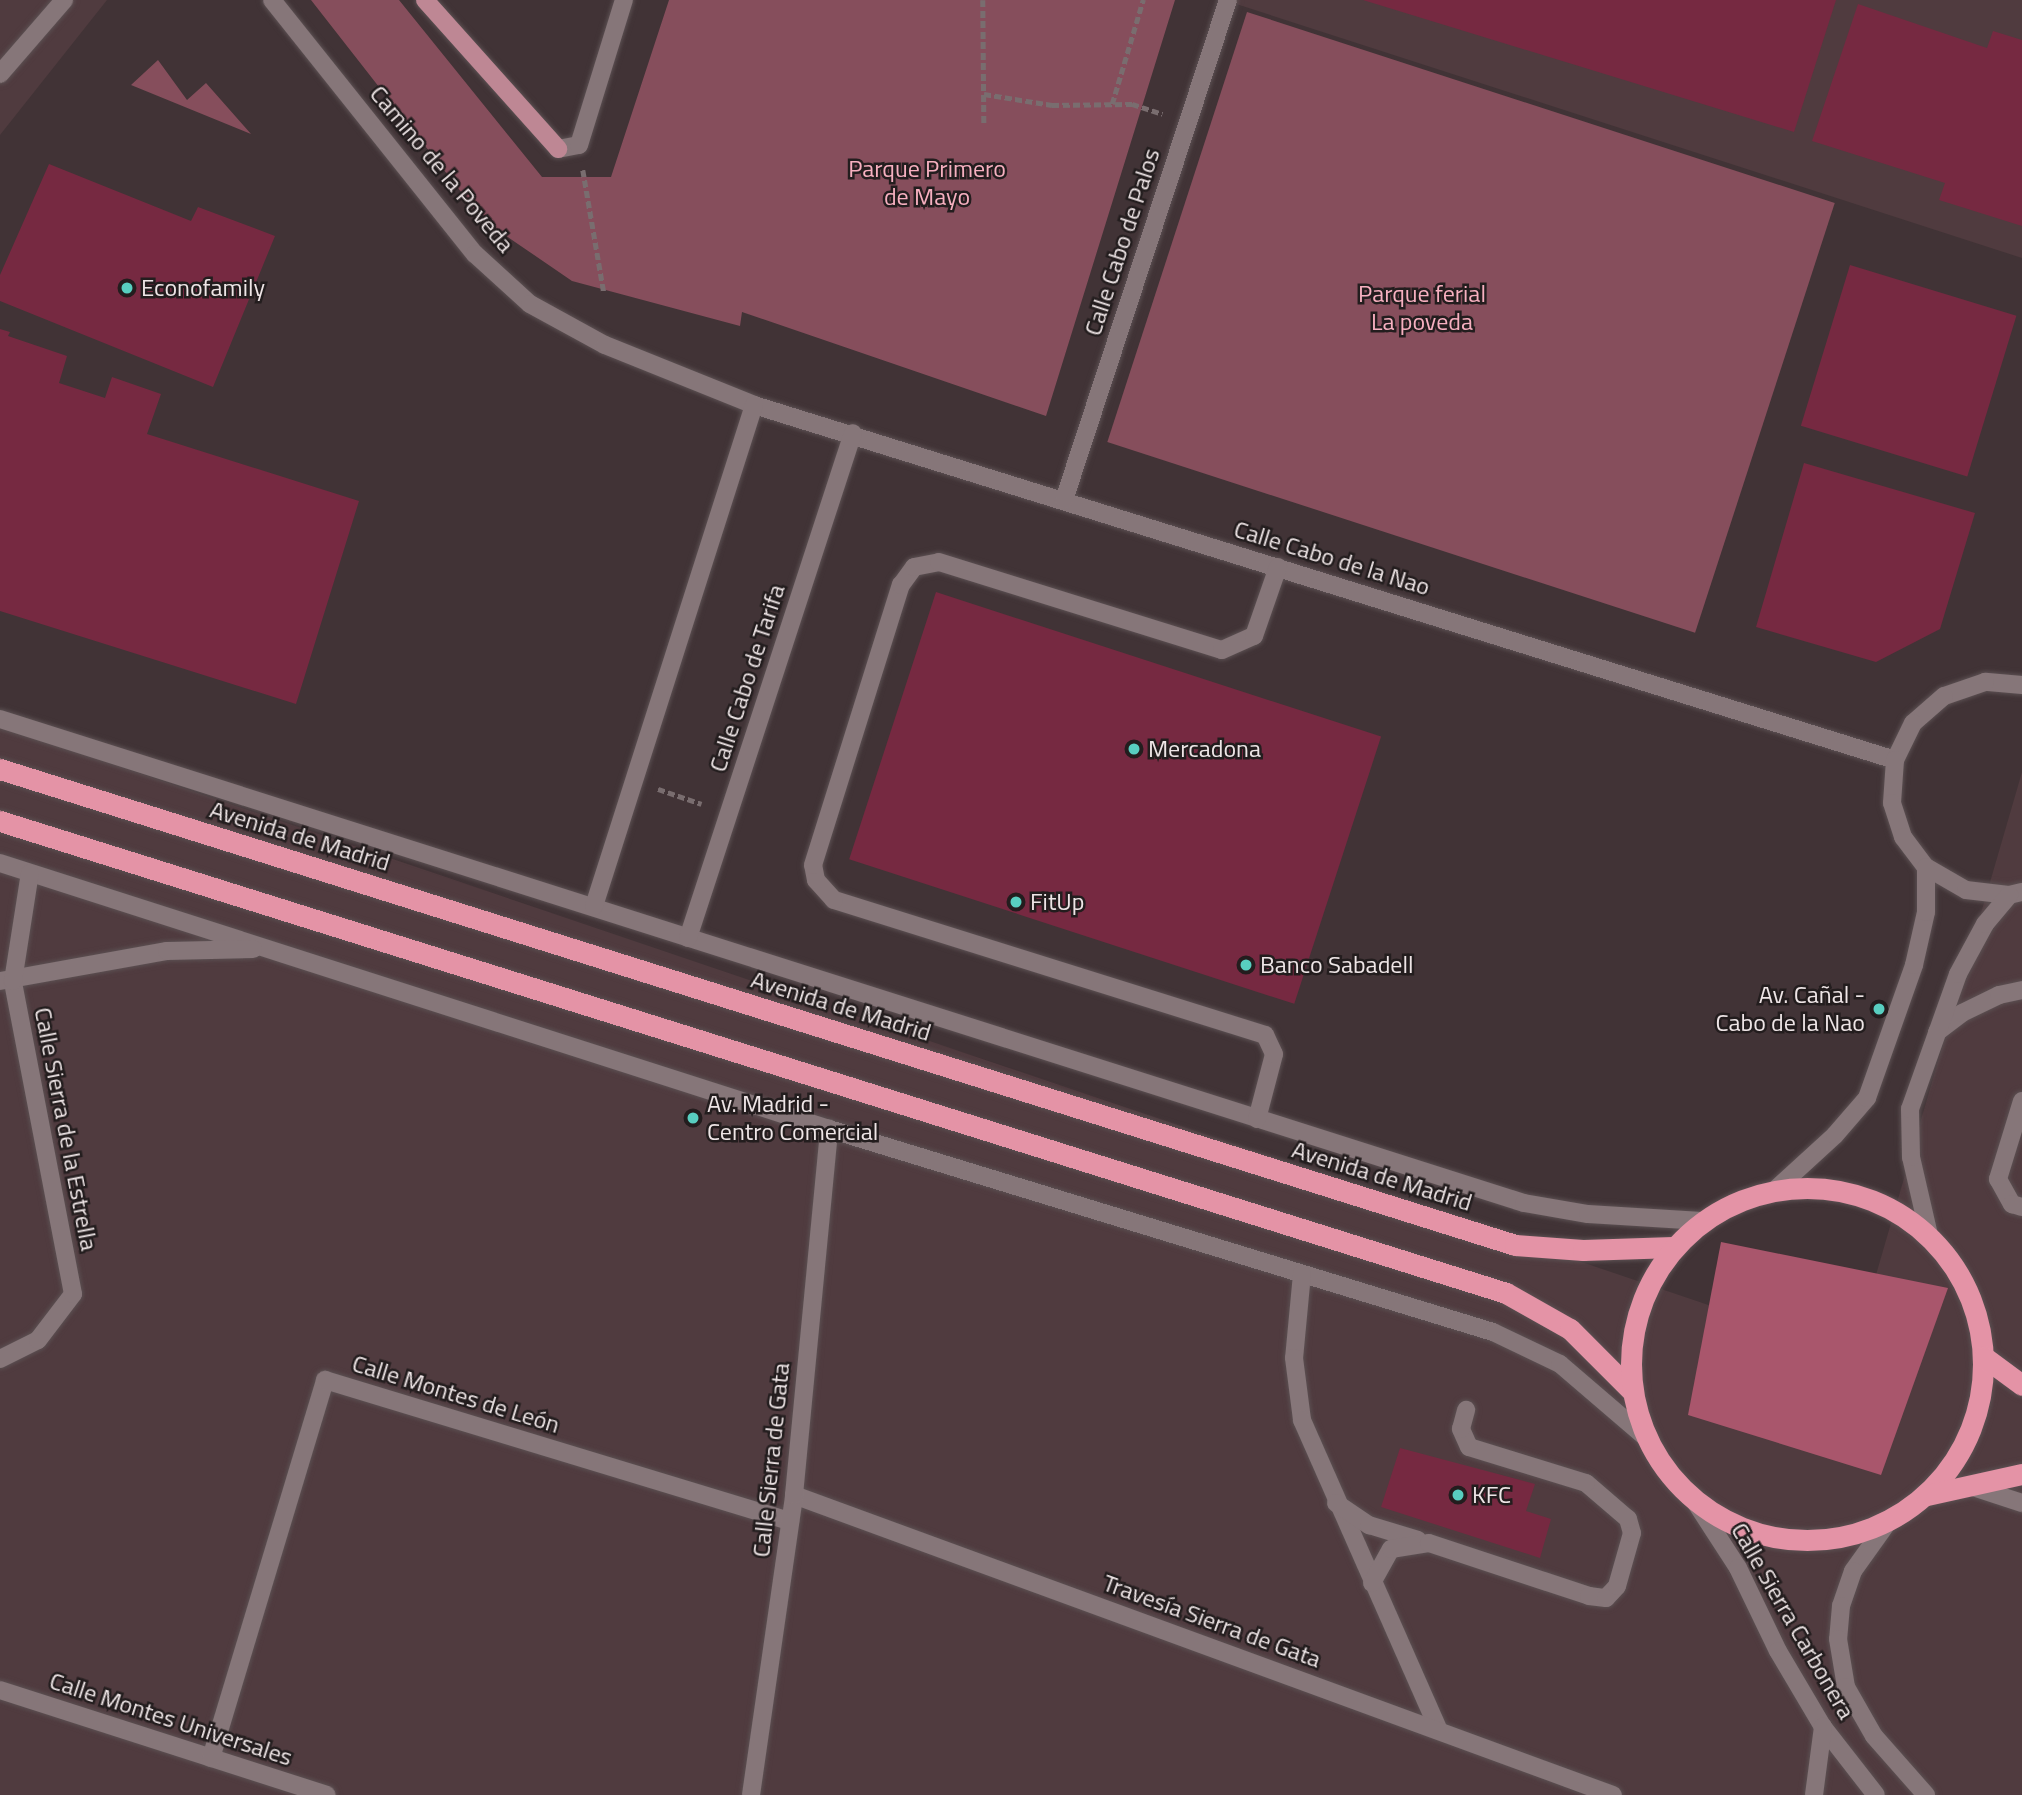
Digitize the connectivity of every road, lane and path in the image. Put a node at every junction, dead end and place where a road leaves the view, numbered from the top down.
1 (64, 0) edge
2 (272, 0) edge
3 (425, 0) edge
4 (624, 0) edge
5 (983, 0) edge
6 (1143, 0) edge
7 (1228, 0) edge
8 (0, 74) edge
9 (984, 94) junction
10 (1112, 104) junction
11 (984, 123) dead end
12 (1187, 123) junction
13 (579, 145) junction
14 (558, 149) joint
15 (604, 293) dead end
16 (754, 405) junction
17 (853, 433) junction
18 (1064, 500) junction
19 (1279, 567) junction
20 (2022, 685) edge
21 (0, 719) edge
22 (1895, 760) junction
23 (0, 769) edge
24 (634, 781) junction
25 (729, 813) junction
26 (0, 821) edge
27 (0, 863) edge
28 (1926, 867) junction
29 (30, 873) junction
30 (2016, 893) edge
31 (594, 906) junction
32 (688, 938) junction
33 (265, 949) junction
34 (6, 981) edge
35 (2022, 990) edge
36 (1937, 1032) junction
37 (2022, 1101) edge
38 (1257, 1119) junction
39 (829, 1129) junction
40 (1775, 1190) junction
41 (2022, 1207) edge
42 (1703, 1221) junction
43 (1929, 1235) junction
44 (1673, 1247) junction
45 (1302, 1274) junction
46 (1984, 1357) junction
47 (0, 1359) edge
48 (2022, 1385) edge
49 (1631, 1390) junction
50 (1466, 1410) dead end
51 (1644, 1436) junction
52 (2022, 1474) edge
53 (1970, 1486) junction
54 (1927, 1494) junction
55 (794, 1495) junction
56 (1336, 1503) junction
57 (1696, 1503) junction
58 (2022, 1503) edge
59 (790, 1521) junction
60 (1888, 1522) junction
61 (1429, 1543) junction
62 (1373, 1583) junction
63 (0, 1690) edge
64 (1823, 1727) junction
65 (1438, 1728) junction
66 (211, 1758) junction
67 (327, 1795) edge
68 (751, 1795) edge
69 (1613, 1795) edge
70 (1814, 1795) edge
71 (1876, 1795) edge
72 (1926, 1795) edge

1 - 8 street
2 - 16 street, Camino de la Poveda
3 - 14 main road
4 - 13 street
5 - 9 path
6 - 10 path
7 - 12 street, Calle Cabo de Palos
9 - 10 path
9 - 11 path
10 - 12 path
12 - 18 street, Calle Cabo de Palos
13 - 14 street
13 - 15 path
16 - 17 street, Calle Cabo de la Nao
16 - 24 street
17 - 18 street, Calle Cabo de la Nao
17 - 25 street, Calle Cabo de Tarifa
18 - 19 street, Calle Cabo de la Nao
19 - 22 street, Calle Cabo de la Nao
19 - 38 street
20 - 22 street
21 - 31 street
22 - 28 street
23 - 44 highway, Avenida de Madrid
24 - 25 path
24 - 31 street
25 - 32 street, Calle Cabo de Tarifa
26 - 49 highway
27 - 29 street
28 - 30 street
28 - 40 street
29 - 33 street
29 - 34 street, Calle Sierra de la Estrella
30 - 36 street
31 - 32 street
32 - 38 street
33 - 34 street
33 - 39 street
34 - 47 street, Calle Sierra de la Estrella
35 - 36 street
36 - 43 street
37 - 41 street
38 - 42 street
39 - 45 street
39 - 55 street, Calle Sierra de Gata
40 - 42 highway
40 - 43 highway
42 - 44 highway
43 - 46 highway
44 - 49 highway
45 - 51 street
45 - 56 street
46 - 48 highway
46 - 54 highway
49 - 51 highway
50 - 61 street
51 - 57 highway
52 - 53 highway
53 - 54 highway
53 - 58 street
54 - 60 highway
55 - 59 street, Calle Sierra de Gata
55 - 65 street, Travesía Sierra de Gata
56 - 61 street
56 - 62 street
57 - 60 highway
57 - 64 street, Calle Sierra Carbonera
59 - 66 street, Calle Montes de León
59 - 68 street, Calle Sierra de Gata
60 - 72 street, Calle Sierra Carbonera
61 - 62 street
62 - 65 street
63 - 66 street, Calle Montes Universales
64 - 70 street
64 - 71 street, Calle Sierra Carbonera
65 - 69 street, Travesía Sierra de Gata
66 - 67 street, Calle Montes Universales

